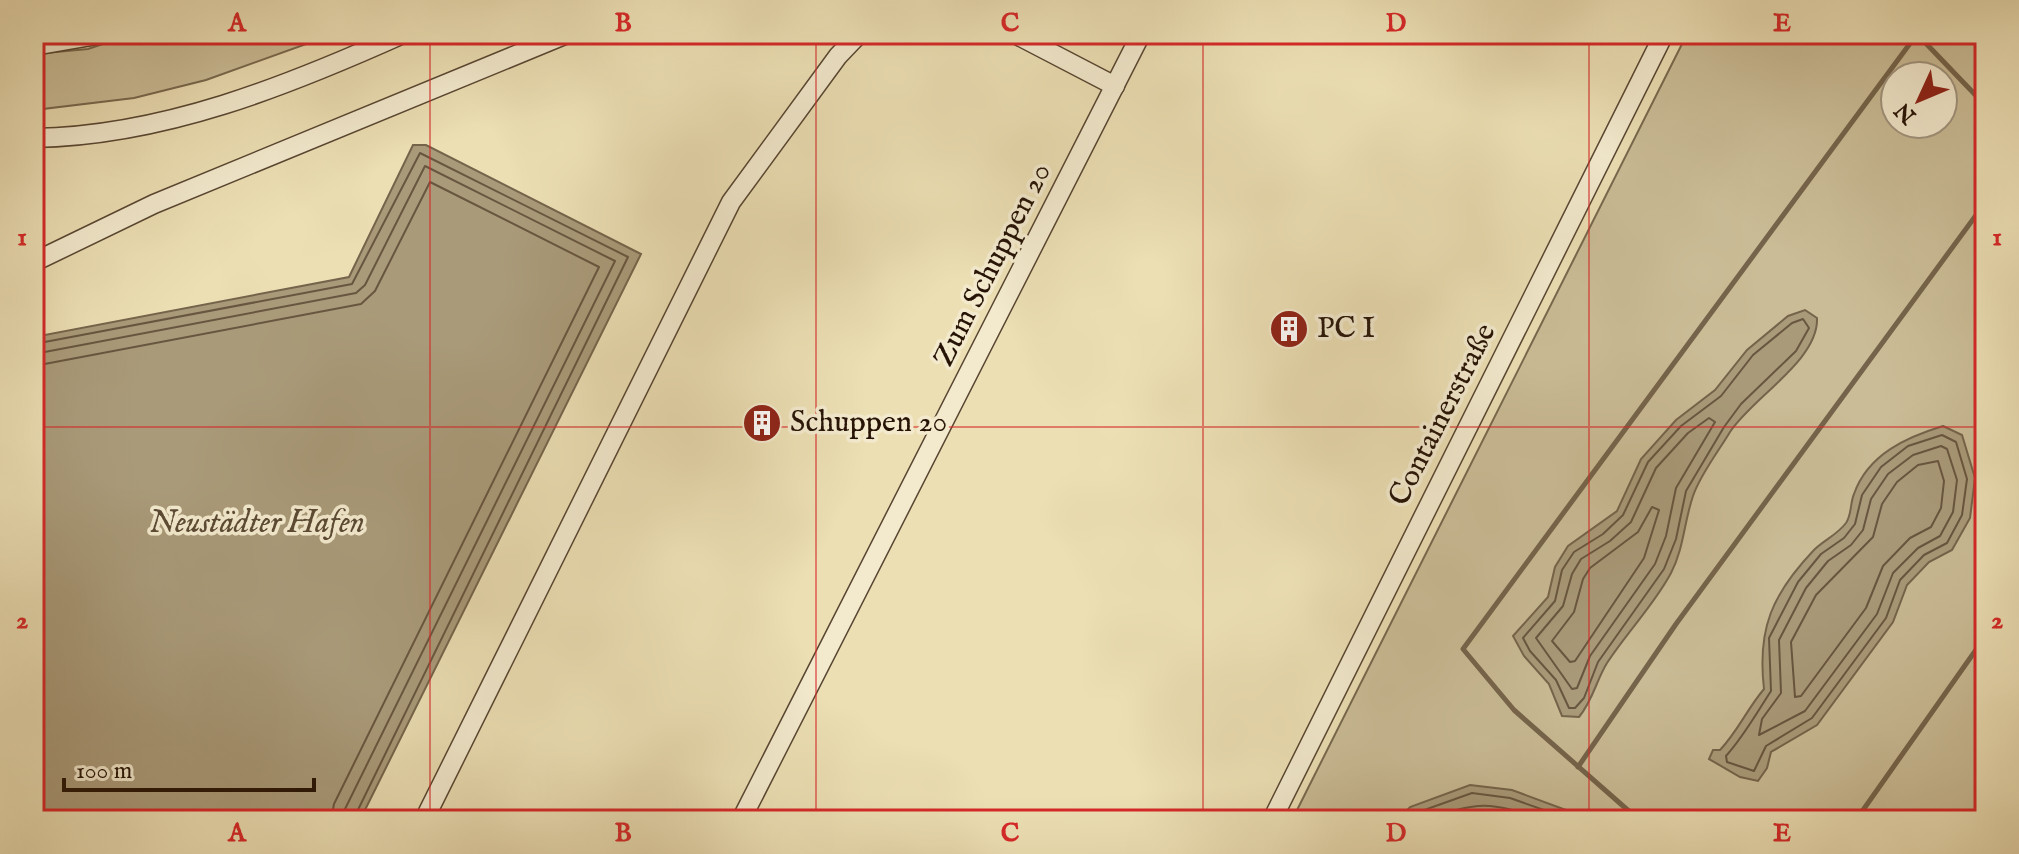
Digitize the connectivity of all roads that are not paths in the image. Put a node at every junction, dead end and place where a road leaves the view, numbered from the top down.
1 (103, 34) edge
2 (403, 34) edge
3 (567, 34) edge
4 (859, 34) edge
5 (1015, 34) edge
6 (1141, 34) edge
7 (1664, 34) edge
8 (34, 46) edge
9 (1115, 86) junction
10 (34, 138) edge
11 (34, 262) edge
12 (424, 820) edge
13 (741, 820) edge
14 (1272, 820) edge

1 - 8 street
2 - 10 street
3 - 11 street
4 - 12 street
5 - 9 street
6 - 9 street, Zum Schuppen 20
7 - 14 street, Containerstraße
9 - 13 street, Zum Schuppen 20

